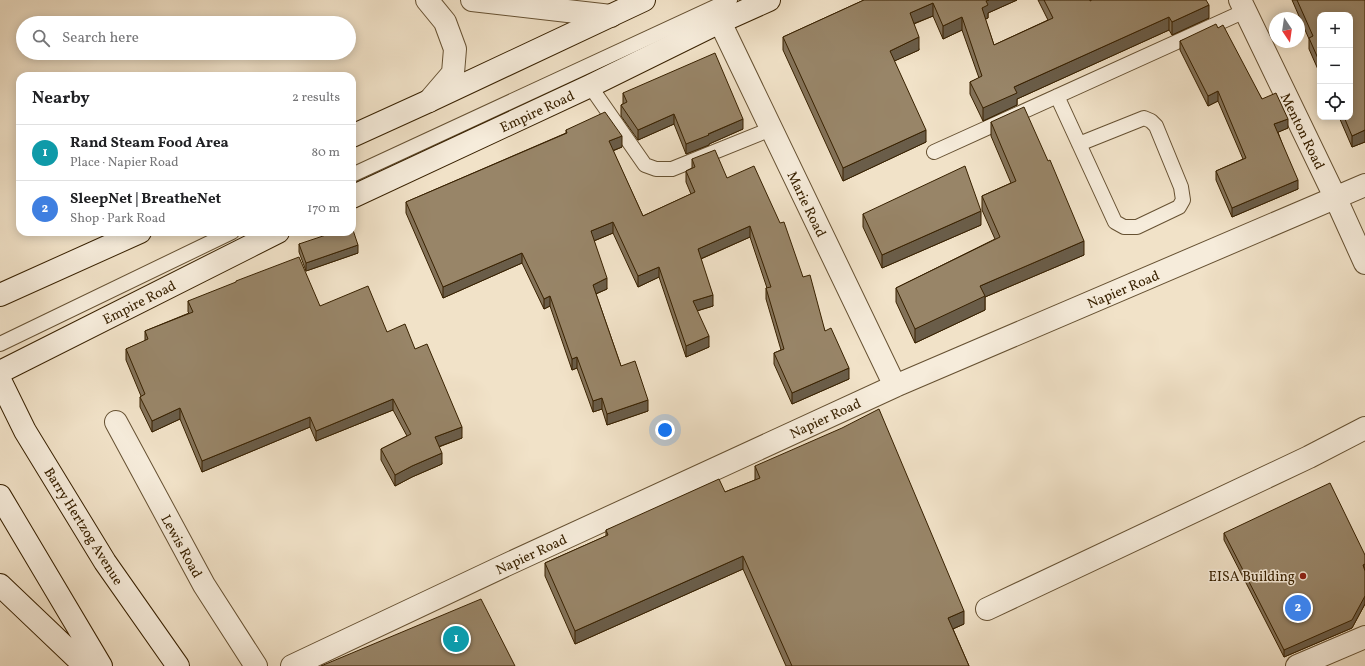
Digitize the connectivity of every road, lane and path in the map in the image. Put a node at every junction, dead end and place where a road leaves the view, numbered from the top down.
1 (426, 0) edge
2 (472, 0) edge
3 (644, 0) edge
4 (730, 0) edge
5 (769, 0) edge
6 (1242, 5) edge
7 (611, 16) junction
8 (720, 22) junction
9 (590, 86) junction
10 (1057, 96) junction
11 (429, 101) junction
12 (771, 128) junction
13 (356, 134) edge
14 (1079, 144) junction
15 (934, 152) dead end
16 (356, 173) edge
17 (1365, 185) edge
18 (356, 196) edge
19 (1336, 199) junction
20 (131, 236) edge
21 (224, 236) edge
22 (270, 236) edge
23 (1365, 264) edge
24 (0, 295) edge
25 (0, 344) edge
26 (0, 372) edge
27 (0, 380) edge
28 (895, 386) junction
29 (116, 422) dead end
30 (1365, 428) edge
31 (0, 496) edge
32 (0, 585) edge
33 (987, 609) dead end
34 (1365, 637) edge
35 (85, 666) edge
36 (101, 666) edge
37 (178, 666) edge
38 (256, 666) edge
39 (292, 666) edge
40 (1297, 666) edge

1 - 11 street
2 - 7 street
3 - 7 street
4 - 16 lane
5 - 8 street, Empire Road
6 - 10 lane
6 - 19 street, Menton Road
7 - 11 street
8 - 9 street, Empire Road
8 - 12 street, Marie Road
9 - 12 lane
9 - 18 street, Empire Road
10 - 14 lane
10 - 15 lane
11 - 13 street
12 - 28 street, Marie Road
14 - 14 lane
17 - 19 street, Napier Road
19 - 23 street, Menton Road
19 - 28 street, Napier Road
20 - 24 street
21 - 25 lane
22 - 26 street, Empire Road
27 - 37 street, Barry Hertzog Avenue
28 - 39 street, Napier Road
29 - 38 street, Lewis Road
30 - 33 street
31 - 36 street
32 - 35 street
34 - 40 street

